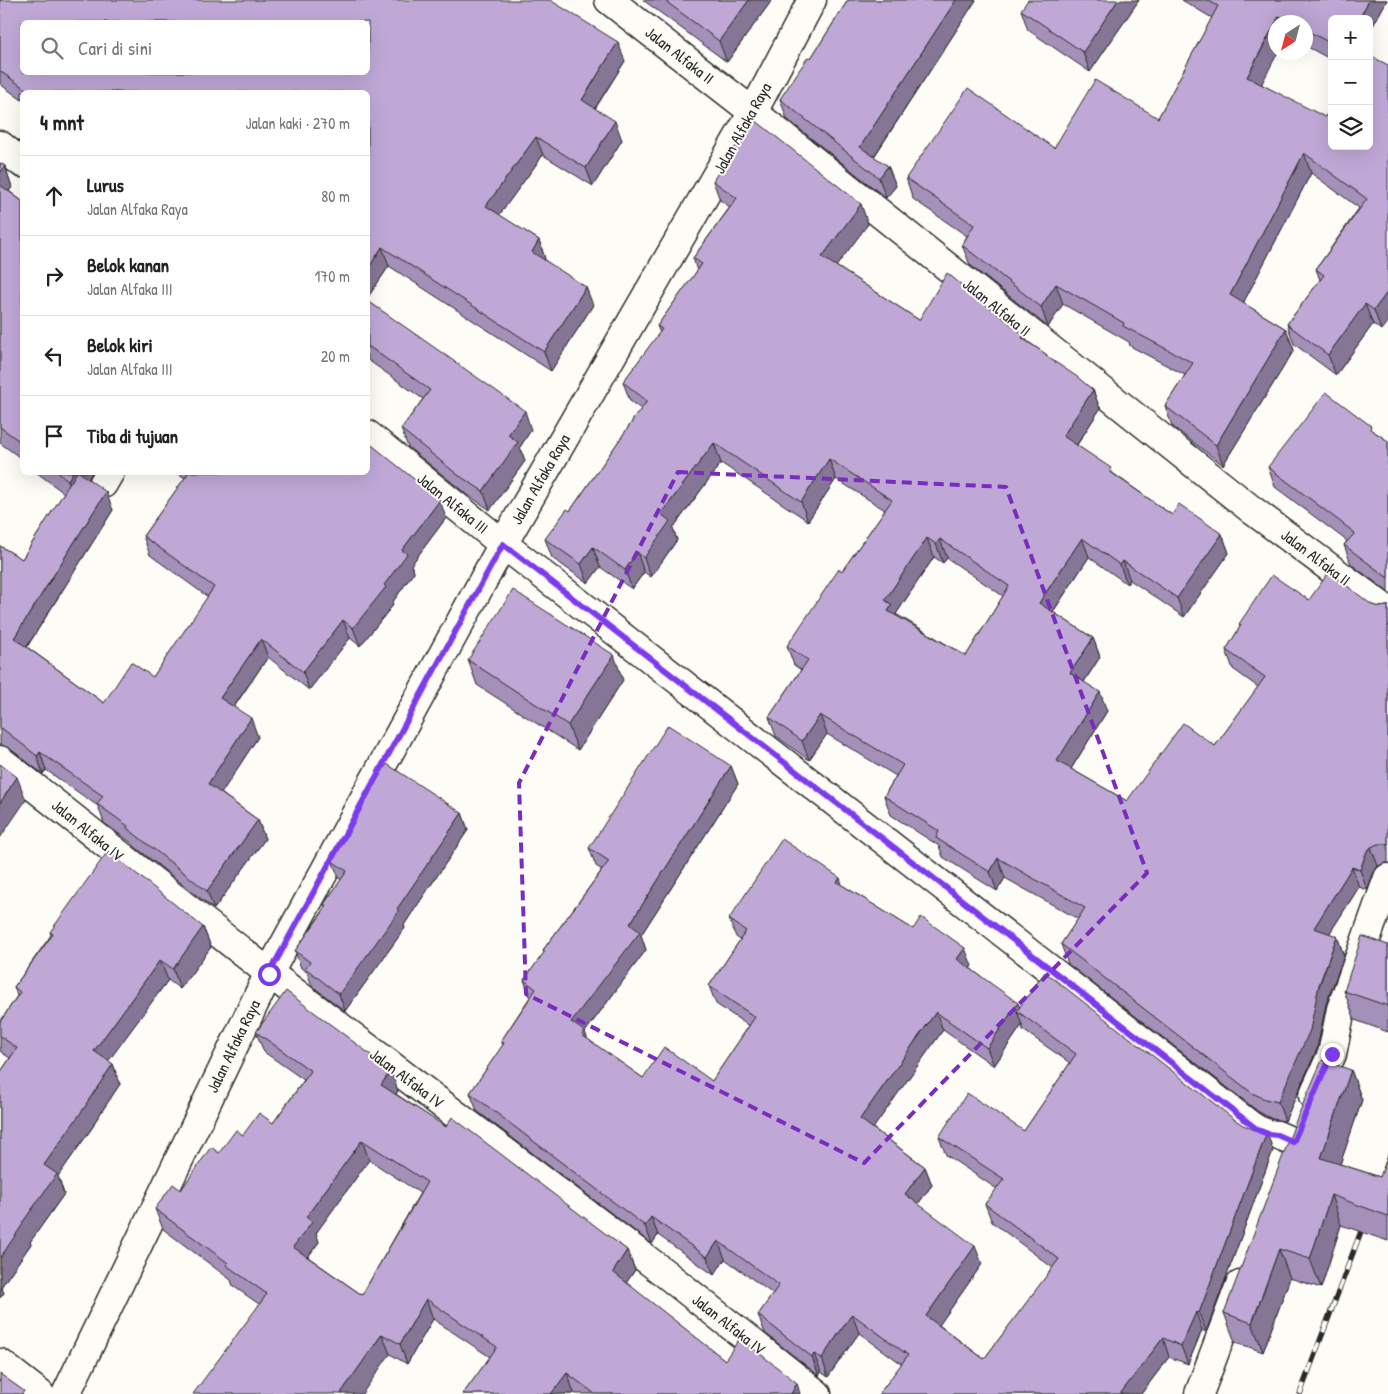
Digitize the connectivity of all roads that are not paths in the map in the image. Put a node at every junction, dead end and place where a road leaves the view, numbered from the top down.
1 (609, 0) edge
2 (812, 0) edge
3 (753, 112) junction
4 (0, 145) edge
5 (20, 161) edge
6 (370, 436) edge
7 (503, 544) junction
8 (1388, 611) edge
9 (0, 760) edge
10 (1388, 878) edge
11 (269, 974) junction
12 (1248, 1263) edge
13 (0, 1363) edge
14 (40, 1394) edge
15 (66, 1394) edge
16 (817, 1394) edge
17 (1199, 1394) edge

1 - 3 street, Jalan Alfaka II
2 - 3 street, Jalan Alfaka Raya
3 - 7 street, Jalan Alfaka Raya
3 - 8 street, Jalan Alfaka II
4 - 5 street
6 - 7 street, Jalan Alfaka III
7 - 10 street, Jalan Alfaka III
7 - 11 street, Jalan Alfaka Raya
9 - 11 street, Jalan Alfaka IV
11 - 15 street, Jalan Alfaka Raya
11 - 16 street, Jalan Alfaka IV
12 - 17 street
13 - 14 street

